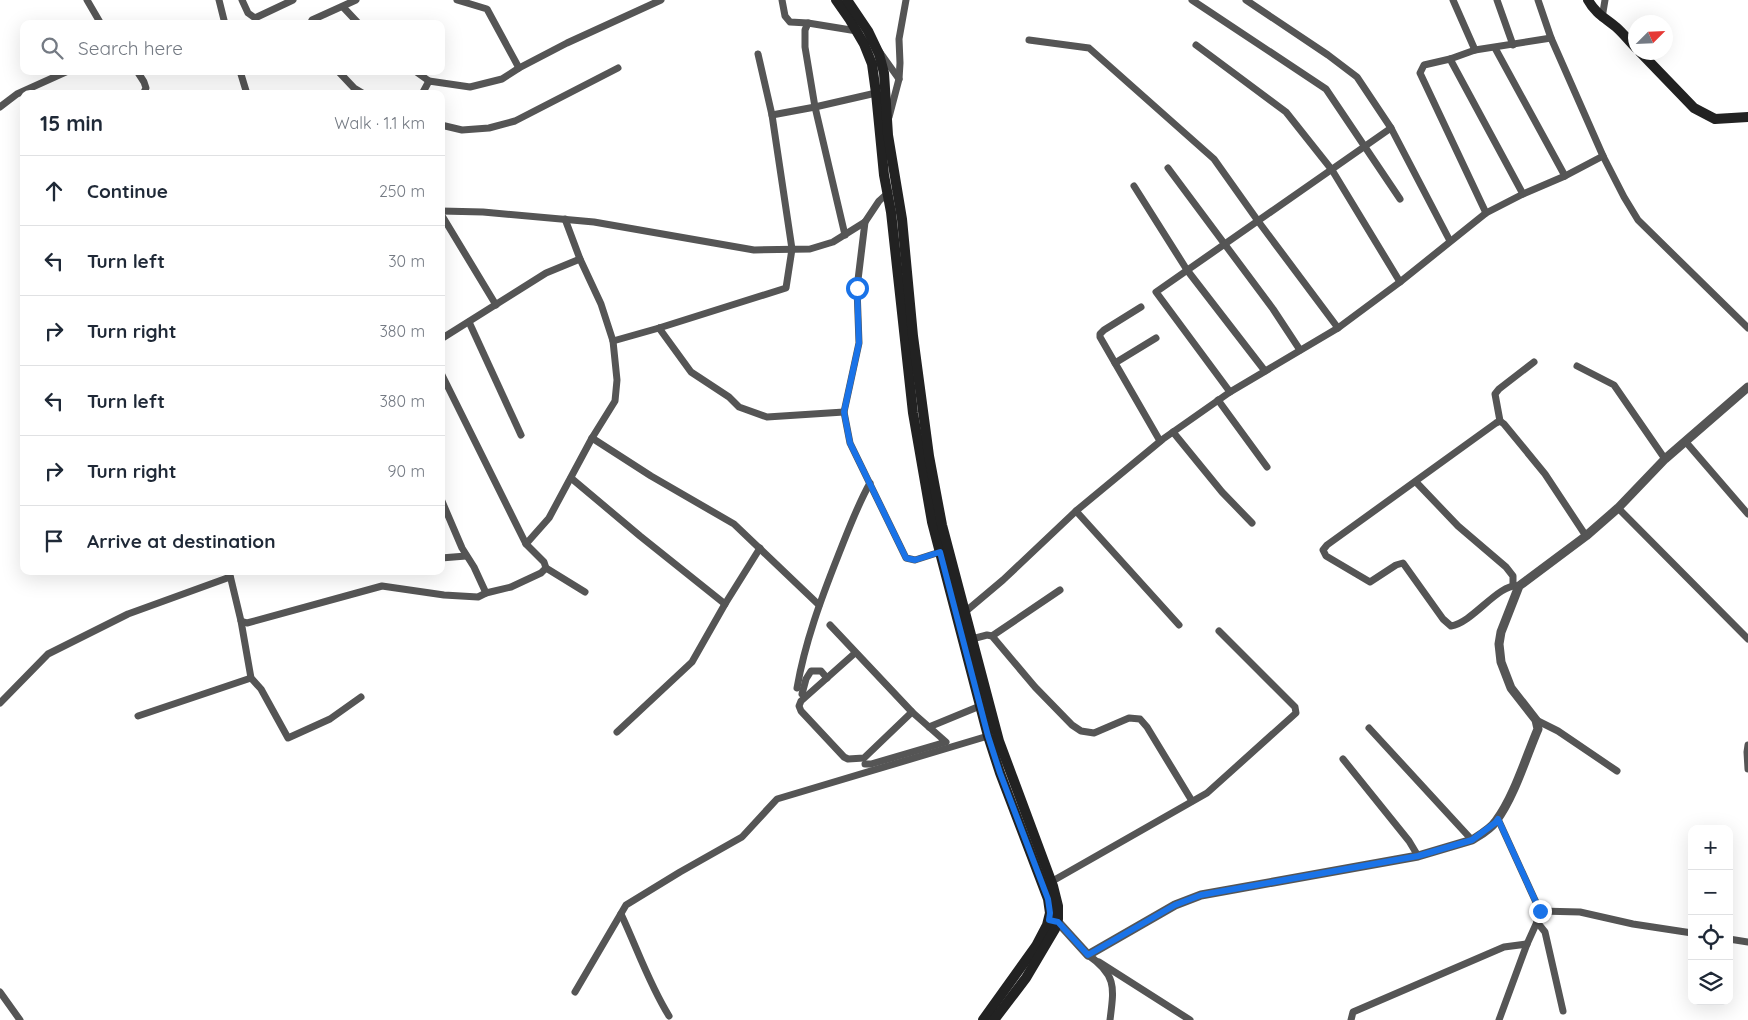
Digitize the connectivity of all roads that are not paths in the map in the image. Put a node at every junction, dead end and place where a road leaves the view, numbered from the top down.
1 (87, 0) edge
2 (219, 0) edge
3 (242, 0) edge
4 (293, 0) edge
5 (356, 0) edge
6 (457, 0) edge
7 (661, 0) edge
8 (782, 0) edge
9 (836, 0) edge
10 (847, 0) edge
11 (906, 0) edge
12 (1192, 0) edge
13 (1246, 0) edge
14 (1453, 0) edge
15 (1497, 0) edge
16 (1538, 0) edge
17 (1588, 0) edge
18 (1605, 0) edge
19 (343, 7) junction
20 (1602, 18) junction
21 (99, 20) edge
22 (224, 20) edge
23 (312, 20) edge
24 (355, 20) edge
25 (808, 23) junction
26 (857, 31) junction
27 (1551, 38) junction
28 (1029, 40) dead end
29 (1628, 40) edge
30 (1196, 45) dead end
31 (1513, 45) junction
32 (1496, 48) junction
33 (877, 50) junction
34 (1475, 50) junction
35 (758, 54) dead end
36 (1450, 59) junction
37 (1648, 60) edge
38 (519, 68) junction
39 (618, 68) dead end
40 (59, 75) edge
41 (140, 75) edge
42 (241, 75) edge
43 (342, 75) edge
44 (420, 75) edge
45 (899, 79) junction
46 (428, 81) junction
47 (26, 90) edge
48 (145, 90) edge
49 (246, 90) edge
50 (357, 90) edge
51 (424, 90) edge
52 (20, 93) edge
53 (876, 93) junction
54 (0, 107) edge
55 (815, 107) junction
56 (772, 115) junction
57 (1748, 117) edge
58 (888, 122) junction
59 (445, 127) edge
60 (1391, 128) junction
61 (1365, 147) junction
62 (887, 155) junction
63 (1603, 156) junction
64 (1168, 168) dead end
65 (1332, 170) junction
66 (1565, 176) junction
67 (1134, 186) dead end
68 (892, 191) junction
69 (1522, 194) junction
70 (1400, 200) dead end
71 (445, 212) edge
72 (1486, 213) junction
73 (445, 219) edge
74 (565, 219) junction
75 (1258, 221) junction
76 (865, 222) junction
77 (845, 235) junction
78 (1450, 241) junction
79 (1225, 244) junction
80 (792, 249) junction
81 (580, 259) junction
82 (1187, 270) junction
83 (1400, 282) junction
84 (496, 305) junction
85 (1141, 307) dead end
86 (469, 322) junction
87 (659, 328) junction
88 (1338, 328) junction
89 (1748, 328) edge
90 (445, 337) edge
91 (1156, 338) dead end
92 (613, 341) junction
93 (1300, 350) junction
94 (1534, 362) dead end
95 (1115, 363) junction
96 (1577, 366) dead end
97 (1265, 371) junction
98 (445, 381) edge
99 (1748, 387) edge
100 (1230, 392) junction
101 (1218, 400) junction
102 (844, 412) junction
103 (1500, 421) junction
104 (1174, 432) junction
105 (521, 435) dead end
106 (592, 438) junction
107 (1685, 441) junction
108 (1160, 442) junction
109 (1665, 459) junction
110 (1267, 467) dead end
111 (571, 478) junction
112 (870, 482) junction
113 (1416, 482) junction
114 (445, 508) edge
115 (1618, 508) junction
116 (1076, 511) junction
117 (1748, 514) edge
118 (1252, 523) dead end
119 (1586, 536) junction
120 (526, 544) junction
121 (760, 548) junction
122 (940, 552) junction
123 (466, 556) junction
124 (445, 558) edge
125 (546, 568) junction
126 (949, 570) junction
127 (227, 575) edge
128 (230, 575) edge
129 (1516, 586) junction
130 (1060, 590) dead end
131 (585, 592) dead end
132 (486, 593) junction
133 (725, 604) junction
134 (819, 605) junction
135 (965, 612) junction
136 (241, 621) junction
137 (830, 625) dead end
138 (1178, 625) dead end
139 (1219, 631) dead end
140 (992, 636) junction
141 (972, 639) junction
142 (1748, 639) edge
143 (855, 653) junction
144 (977, 675) junction
145 (251, 678) junction
146 (827, 678) junction
147 (797, 688) dead end
148 (802, 694) dead end
149 (361, 697) dead end
150 (0, 703) edge
151 (980, 706) junction
152 (912, 712) junction
153 (138, 716) dead end
154 (1536, 720) junction
155 (930, 727) junction
156 (1369, 728) dead end
157 (617, 732) dead end
158 (988, 736) junction
159 (1748, 744) edge
160 (1344, 759) dead end
161 (865, 764) dead end
162 (1748, 769) edge
163 (1617, 771) dead end
164 (1192, 801) junction
165 (1498, 819) junction
166 (1472, 840) junction
167 (1418, 856) junction
168 (1047, 884) junction
169 (1540, 911) junction
170 (620, 914) junction
171 (1053, 921) junction
172 (1537, 922) junction
173 (1688, 932) edge
174 (1733, 940) edge
175 (1748, 942) edge
176 (1527, 944) junction
177 (1088, 955) junction
178 (1099, 962) junction
179 (0, 992) edge
180 (575, 992) dead end
181 (1563, 1011) dead end
182 (669, 1016) dead end
183 (20, 1020) edge
184 (983, 1020) edge
185 (994, 1020) edge
186 (1110, 1020) edge
187 (1190, 1020) edge
188 (1351, 1020) edge
189 (1500, 1020) edge

1 - 21 street
2 - 22 street
3 - 4 street
5 - 19 street
6 - 38 street
7 - 38 street
8 - 25 street
9 - 26 main road
10 - 33 main road
11 - 45 street
12 - 61 street
13 - 60 street
14 - 34 street
15 - 31 street
16 - 27 street
17 - 20 main road
18 - 20 street
19 - 23 street
19 - 24 street
20 - 29 main road
25 - 26 street
25 - 55 street
26 - 53 main road
27 - 31 street
27 - 63 street
28 - 75 street
30 - 65 street
31 - 32 street
32 - 34 street
32 - 66 street
33 - 45 street
33 - 58 main road
34 - 36 street
35 - 56 street
36 - 69 street
36 - 72 street
37 - 57 main road
38 - 46 street
39 - 59 street
40 - 47 street
41 - 48 street
42 - 49 street
43 - 50 street
44 - 46 street
45 - 58 street
46 - 51 street
52 - 54 street
53 - 55 street
53 - 62 main road
55 - 56 street
55 - 77 street
56 - 80 street
58 - 62 main road
60 - 61 street
60 - 78 street
61 - 65 street
61 - 70 street
62 - 68 main road
63 - 66 street
63 - 89 street
64 - 79 street
65 - 75 street
65 - 83 street
66 - 69 street
67 - 82 street
68 - 76 street
68 - 122 main road
68 - 126 main road
69 - 72 street
71 - 74 street
72 - 78 street
73 - 84 street
74 - 80 street
74 - 81 street
75 - 79 street
75 - 88 street
76 - 77 street
76 - 102 street
77 - 80 street
78 - 83 street
79 - 82 street
79 - 93 street
80 - 87 street
81 - 84 street
81 - 92 street
82 - 97 street
82 - 100 street
83 - 88 street
84 - 86 street
85 - 95 street
86 - 90 street
86 - 105 street
87 - 92 street
87 - 102 street
88 - 93 street
91 - 95 street
92 - 106 street
93 - 97 street
94 - 103 street
95 - 108 street
96 - 109 street
97 - 100 street
98 - 120 street
99 - 107 street
100 - 101 street
101 - 104 street
101 - 110 street
102 - 112 street
103 - 113 street
103 - 119 street
104 - 108 street
104 - 118 street
106 - 111 street
106 - 121 street
107 - 109 street
107 - 117 street
108 - 116 street
109 - 115 street
111 - 120 street
111 - 133 street
112 - 122 street
112 - 134 street
113 - 129 street
113 - 129 street
114 - 123 street
115 - 119 street
115 - 142 street
116 - 135 street
116 - 138 street
119 - 129 street
120 - 125 street
121 - 133 street
121 - 134 street
122 - 126 main road
123 - 124 street
123 - 132 street
125 - 131 street
125 - 132 street
126 - 135 main road
126 - 144 main road
127 - 150 street
128 - 136 street
129 - 154 street
130 - 140 street
132 - 136 street
133 - 157 street
134 - 147 street
135 - 141 main road
136 - 145 street
137 - 143 street
139 - 164 street
140 - 141 street
140 - 164 street
141 - 144 main road
143 - 146 street
143 - 152 street
144 - 151 main road
144 - 168 main road
145 - 149 street
145 - 153 street
146 - 148 street
146 - 152 street
151 - 155 street
151 - 158 main road
152 - 155 street
154 - 163 street
154 - 165 street
155 - 161 street
156 - 166 street
158 - 168 main road
158 - 170 street
159 - 162 street
160 - 167 street
164 - 168 street
165 - 166 street
165 - 169 street
166 - 167 street
167 - 177 street
168 - 171 main road
169 - 172 street
169 - 173 street
170 - 180 street
170 - 182 street
171 - 177 street
171 - 184 main road
171 - 185 main road
172 - 176 street
172 - 181 street
174 - 175 street
176 - 188 street
176 - 189 street
177 - 178 street
178 - 186 street
178 - 187 street
179 - 183 street

